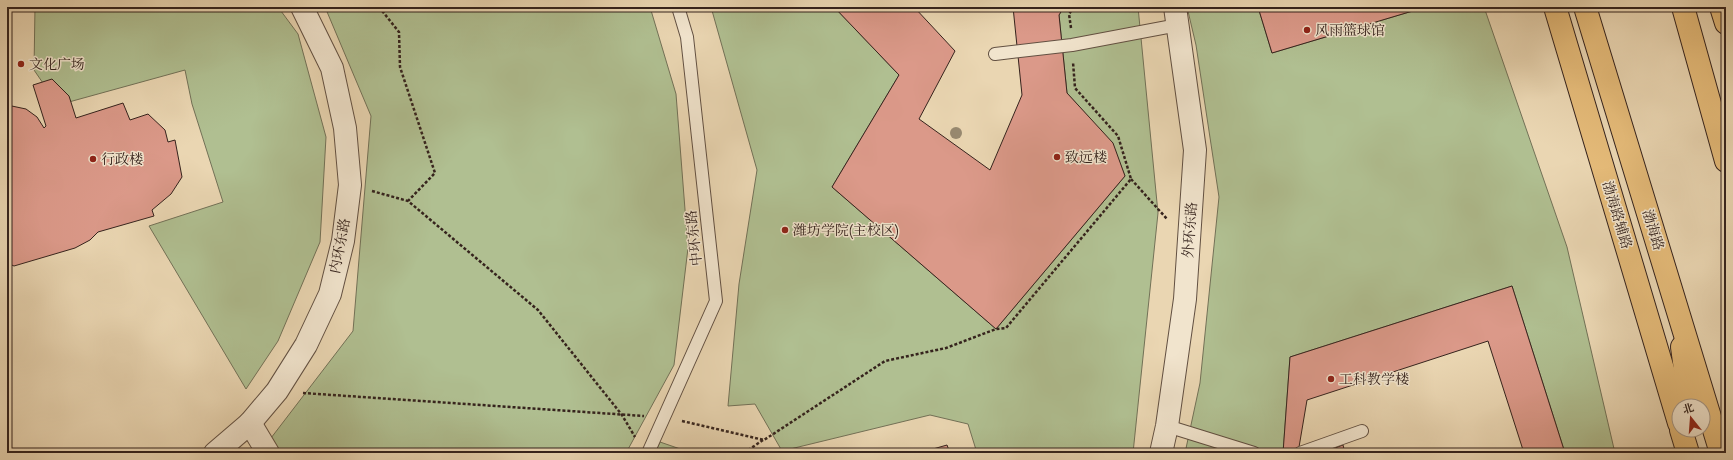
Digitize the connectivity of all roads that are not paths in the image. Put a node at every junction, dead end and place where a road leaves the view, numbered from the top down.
1 (302, 7) edge
2 (678, 7) edge
3 (1555, 7) edge
4 (1585, 7) edge
5 (1683, 7) edge
6 (1721, 7) edge
7 (1177, 16) edge
8 (1726, 23) edge
9 (995, 54) dead end
10 (1726, 161) edge
11 (1676, 304) junction
12 (1672, 398) edge
13 (1689, 398) edge
14 (250, 423) junction
15 (1167, 426) junction
16 (1362, 431) dead end
17 (1683, 438) edge
18 (1695, 438) edge
19 (1241, 452) edge
20 (215, 453) edge
21 (268, 453) edge
22 (648, 453) edge
23 (1161, 453) edge
24 (1254, 453) edge
25 (1300, 453) edge
26 (1688, 453) edge
27 (1697, 453) edge
28 (1721, 453) edge

1 - 14 street, 内环东路
2 - 22 lane, 中环东路
3 - 12 main road, 渤海路辅路
4 - 11 main road, 渤海路
5 - 10 main road
6 - 8 main road
7 - 9 lane
7 - 15 street, 外环东路
11 - 13 main road
11 - 28 main road, 渤海路
14 - 20 street, 内环东路
14 - 21 street
15 - 19 lane
15 - 23 street, 外环东路
16 - 25 lane
17 - 26 main road
18 - 27 main road
19 - 24 lane

